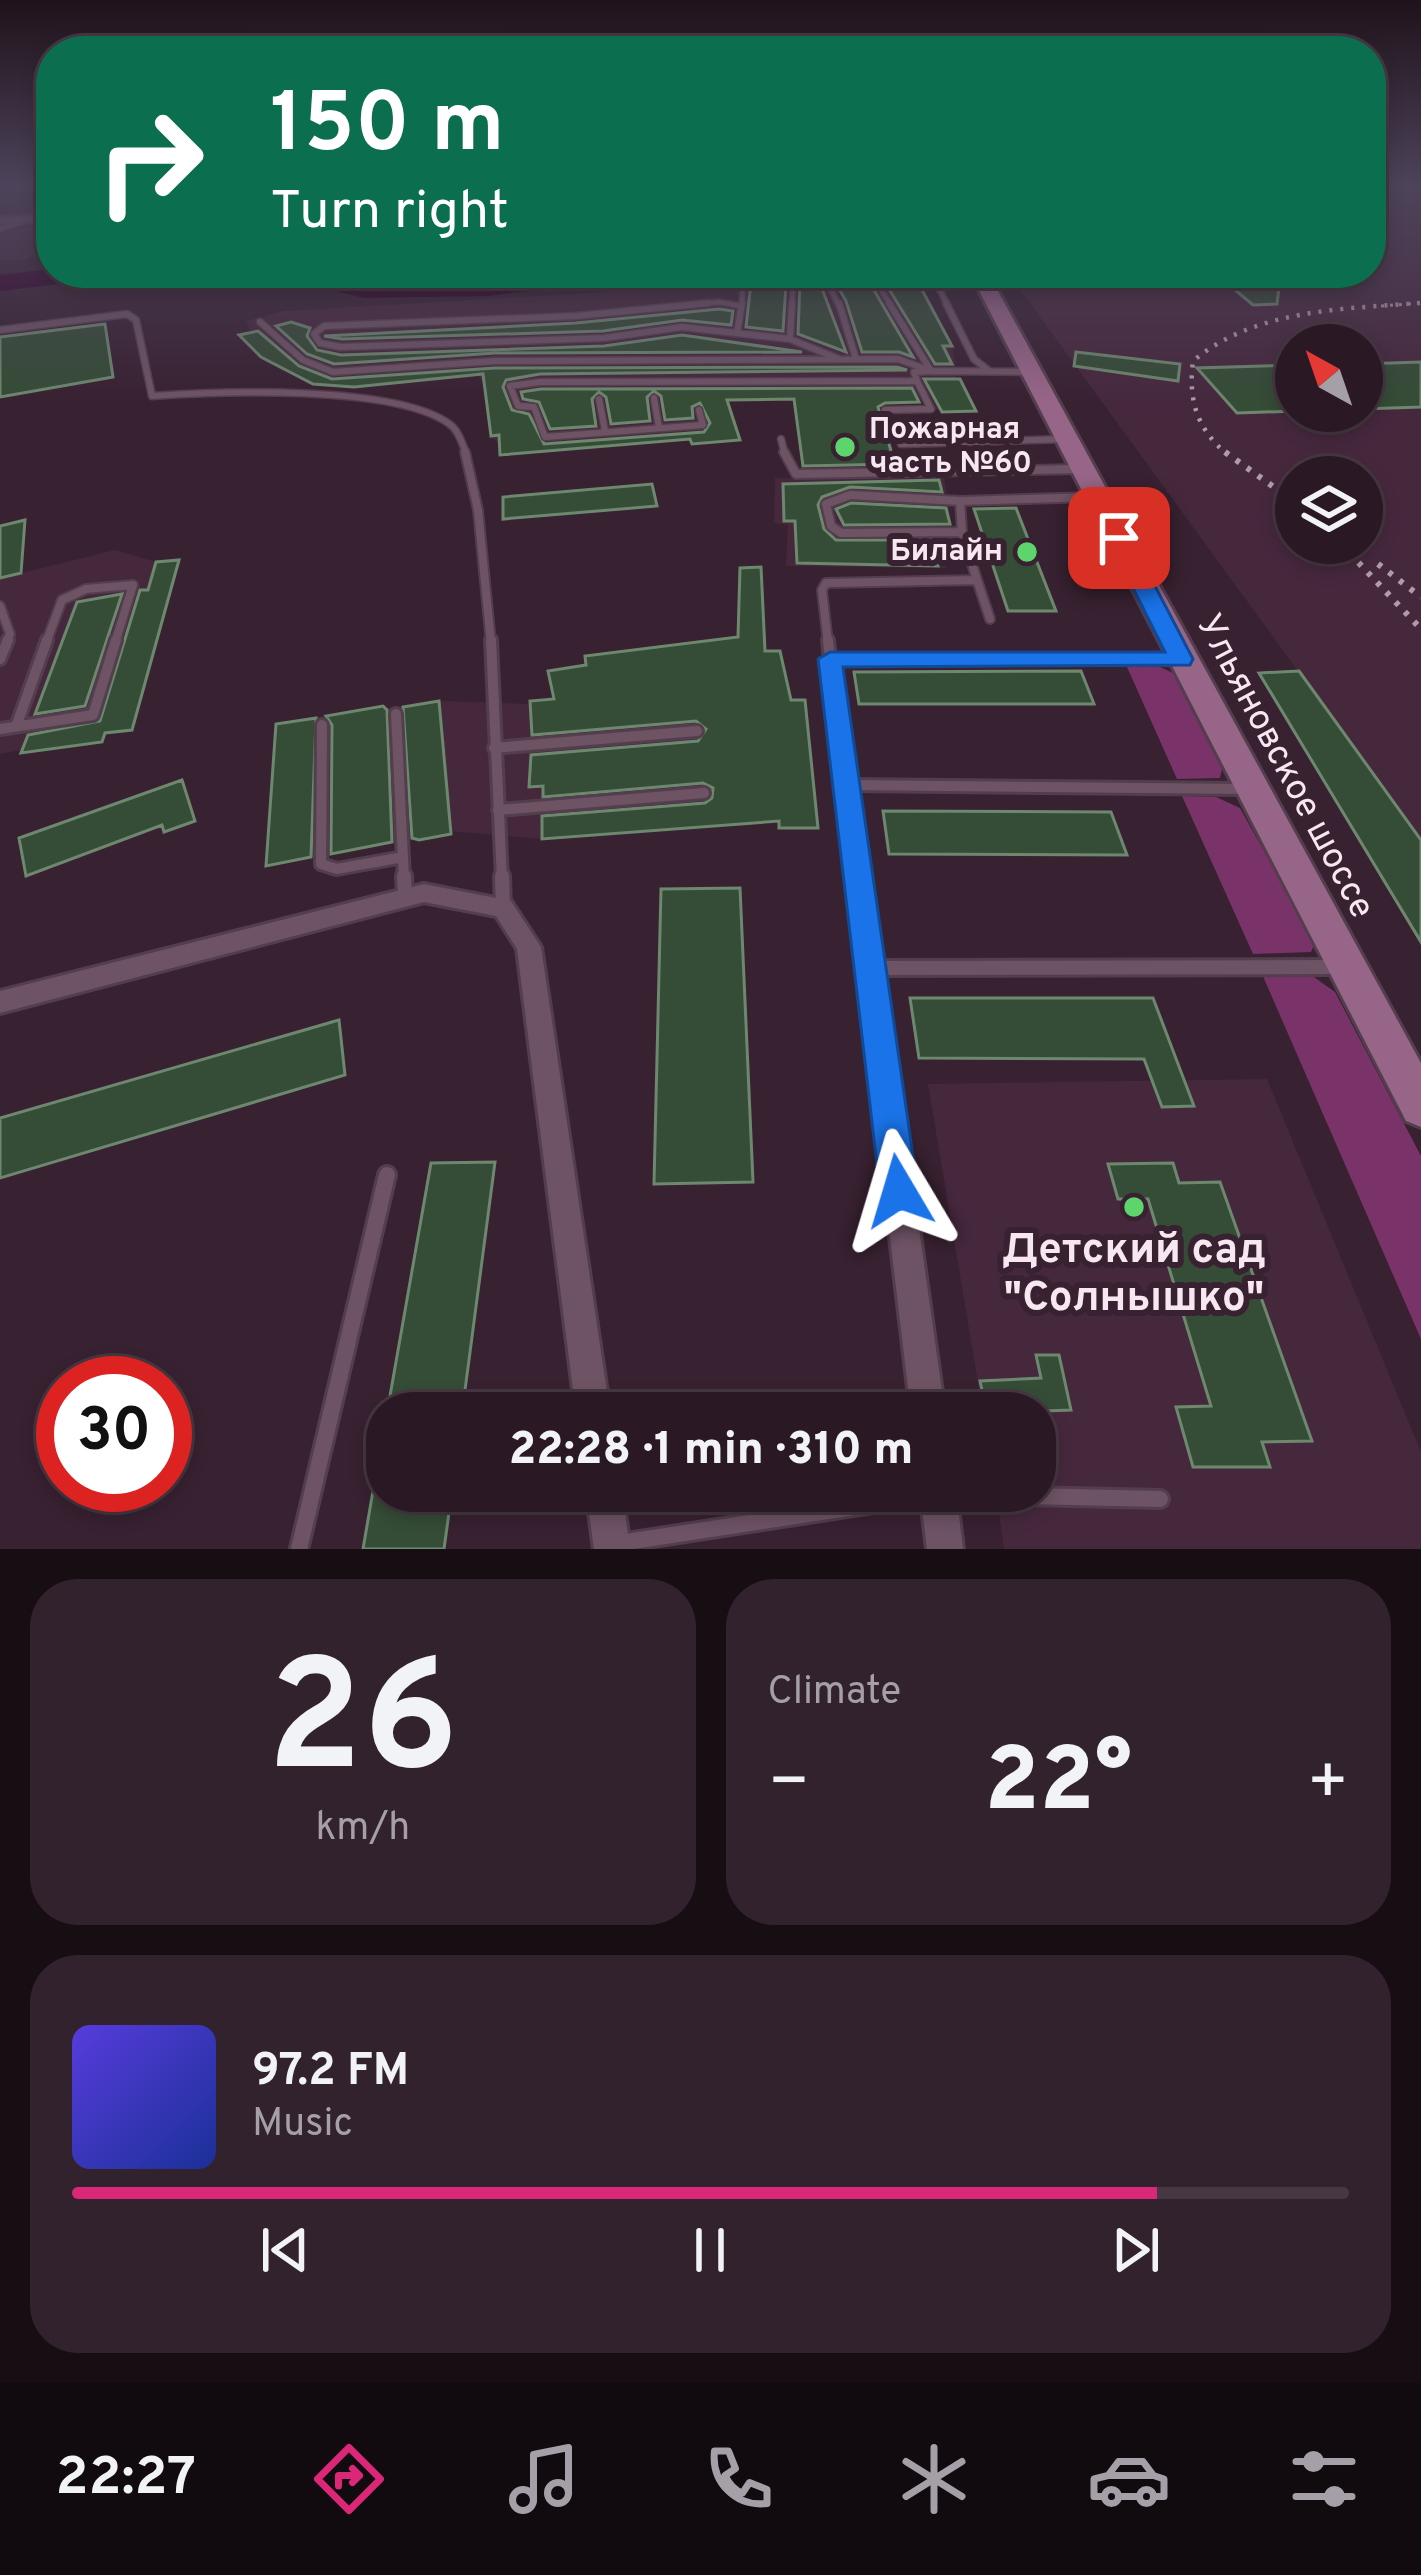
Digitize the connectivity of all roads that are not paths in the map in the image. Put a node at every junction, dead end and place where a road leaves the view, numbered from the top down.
1 (743, 288) edge
2 (793, 288) edge
3 (832, 288) edge
4 (881, 288) edge
5 (939, 288) edge
6 (987, 288) edge
7 (742, 303) junction
8 (260, 322) dead end
9 (0, 330) edge
10 (737, 333) junction
11 (790, 338) junction
12 (839, 359) junction
13 (856, 359) junction
14 (931, 370) junction
15 (990, 372) junction
16 (1034, 372) junction
17 (916, 381) junction
18 (654, 398) dead end
19 (598, 400) dead end
20 (699, 410) dead end
21 (885, 410) dead end
22 (658, 428) junction
23 (605, 431) junction
24 (781, 439) dead end
25 (1068, 439) junction
26 (901, 444) dead end
27 (1084, 469) junction
28 (1098, 497) junction
29 (959, 501) junction
30 (962, 532) junction
31 (977, 580) junction
32 (0, 606) edge
33 (990, 619) dead end
34 (0, 659) edge
35 (830, 659) junction
36 (1181, 659) junction
37 (396, 714) dead end
38 (17, 724) junction
39 (322, 725) dead end
40 (0, 729) edge
41 (697, 731) dead end
42 (494, 748) junction
43 (848, 784) junction
44 (1252, 789) junction
45 (704, 793) dead end
46 (498, 810) junction
47 (403, 856) junction
48 (405, 897) junction
49 (502, 908) junction
50 (1348, 967) junction
51 (871, 968) junction
52 (0, 1002) edge
53 (1421, 1106) edge
54 (388, 1175) dead end
55 (590, 1392) edge
56 (925, 1392) edge
57 (1056, 1495) edge
58 (1160, 1498) dead end
59 (607, 1512) edge
60 (819, 1512) edge
61 (940, 1512) edge
62 (611, 1547) edge
63 (299, 1549) edge
64 (945, 1549) edge

1 - 7 lane
2 - 11 lane
3 - 13 lane
4 - 14 lane
5 - 15 lane
6 - 16 main road, Ульяновское шоссе
7 - 10 lane
7 - 10 lane
8 - 12 lane
9 - 42 lane
10 - 11 lane
11 - 12 lane
12 - 13 lane
13 - 14 lane
14 - 15 lane
14 - 17 lane
15 - 16 lane
16 - 25 main road, Ульяновское шоссе
17 - 21 lane
17 - 23 lane
18 - 22 lane
19 - 23 lane
20 - 22 lane
22 - 23 lane
24 - 27 lane
25 - 26 lane
25 - 27 main road, Ульяновское шоссе
27 - 28 main road, Ульяновское шоссе
28 - 29 lane
28 - 36 main road, Ульяновское шоссе
29 - 30 lane
29 - 30 lane
30 - 31 lane
31 - 33 lane
31 - 35 lane
32 - 34 lane
35 - 36 lane
35 - 43 street
36 - 44 main road, Ульяновское шоссе
37 - 47 lane
38 - 38 lane
38 - 40 lane
39 - 47 lane
41 - 42 lane
42 - 46 lane
43 - 44 lane
43 - 51 street
44 - 50 main road, Ульяновское шоссе
45 - 46 lane
46 - 49 lane
47 - 48 lane
48 - 49 street
48 - 52 street
49 - 55 street
50 - 51 lane
50 - 53 main road, Ульяновское шоссе
51 - 56 street
54 - 63 lane
57 - 58 lane
59 - 62 street
60 - 62 lane
61 - 64 street

